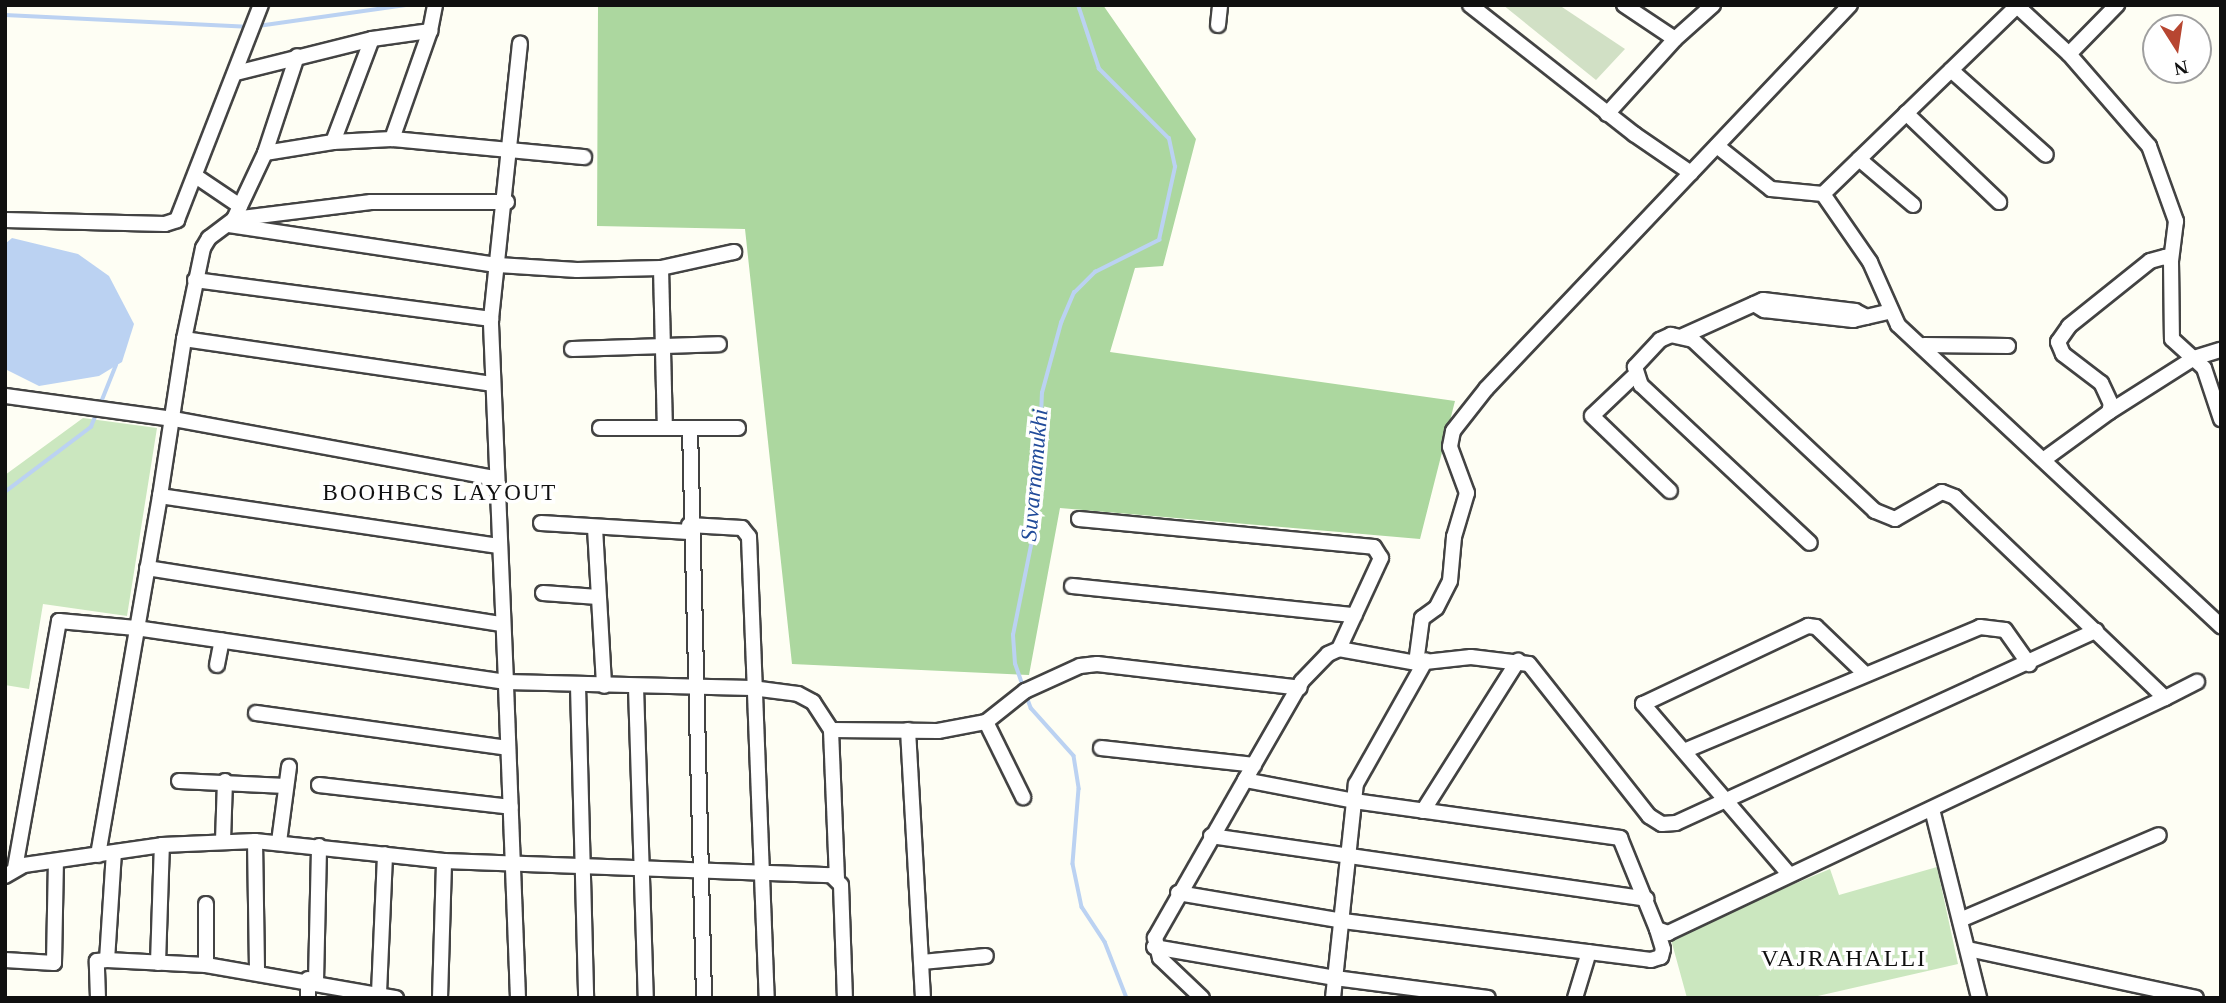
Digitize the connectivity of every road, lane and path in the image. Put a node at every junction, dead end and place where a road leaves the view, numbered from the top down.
1 (435, 5) edge
2 (1220, 5) edge
3 (1470, 5) edge
4 (1623, 5) edge
5 (1713, 5) edge
6 (1850, 5) edge
7 (2118, 5) edge
8 (2017, 6) edge
9 (258, 11) edge
10 (1218, 25) dead end
11 (430, 31) junction
12 (372, 39) junction
13 (1675, 39) junction
14 (520, 44) dead end
15 (2069, 54) junction
16 (297, 56) junction
17 (237, 67) junction
18 (1951, 70) junction
19 (1906, 113) junction
20 (1607, 114) junction
21 (392, 139) junction
22 (333, 142) junction
23 (1717, 146) junction
24 (506, 148) junction
25 (265, 153) junction
26 (2046, 155) dead end
27 (583, 157) dead end
28 (1859, 159) junction
29 (1691, 173) junction
30 (197, 177) junction
31 (1823, 194) junction
32 (507, 202) junction
33 (1999, 202) dead end
34 (1913, 205) dead end
35 (234, 217) junction
36 (5, 220) edge
37 (734, 252) dead end
38 (2171, 261) junction
39 (498, 265) junction
40 (662, 268) junction
41 (195, 280) junction
42 (1888, 312) junction
43 (491, 319) junction
44 (1683, 337) junction
45 (184, 339) junction
46 (719, 344) dead end
47 (1924, 345) junction
48 (663, 346) junction
49 (2008, 346) dead end
50 (572, 349) dead end
51 (2221, 350) edge
52 (2194, 358) junction
53 (1635, 375) junction
54 (492, 384) junction
55 (5, 396) edge
56 (2109, 412) junction
57 (173, 419) junction
58 (2221, 419) edge
59 (600, 428) dead end
60 (665, 428) junction
61 (690, 428) junction
62 (738, 428) dead end
63 (2046, 458) junction
64 (494, 478) junction
65 (1670, 491) dead end
66 (160, 496) junction
67 (1079, 519) dead end
68 (541, 523) dead end
69 (596, 528) junction
70 (689, 529) junction
71 (1810, 543) dead end
72 (498, 546) junction
73 (147, 568) junction
74 (1072, 586) dead end
75 (543, 593) dead end
76 (598, 597) junction
77 (1355, 615) junction
78 (502, 624) junction
79 (2221, 626) edge
80 (136, 628) junction
81 (2096, 631) junction
82 (222, 640) junction
83 (1339, 649) junction
84 (1518, 661) junction
85 (1421, 662) junction
86 (2029, 664) junction
87 (217, 665) dead end
88 (1865, 674) junction
89 (2197, 681) dead end
90 (506, 682) junction
91 (578, 686) junction
92 (604, 686) junction
93 (636, 687) junction
94 (694, 688) junction
95 (752, 688) junction
96 (1300, 688) junction
97 (2165, 698) junction
98 (256, 713) dead end
99 (986, 722) junction
100 (831, 730) junction
101 (908, 730) junction
102 (508, 748) junction
103 (1101, 748) dead end
104 (1684, 751) junction
105 (1254, 765) junction
106 (289, 767) dead end
107 (1245, 780) junction
108 (179, 781) dead end
109 (225, 781) junction
110 (319, 785) dead end
111 (286, 786) junction
112 (1023, 797) dead end
113 (1354, 801) junction
114 (1726, 801) junction
115 (511, 807) junction
116 (1932, 809) junction
117 (1423, 811) junction
118 (2159, 835) dead end
119 (1211, 836) junction
120 (223, 841) junction
121 (255, 841) junction
122 (279, 842) junction
123 (162, 845) junction
124 (319, 846) junction
125 (114, 853) junction
126 (386, 854) junction
127 (98, 855) junction
128 (1349, 859) junction
129 (56, 861) junction
130 (444, 861) junction
131 (513, 865) junction
132 (585, 867) junction
133 (639, 867) junction
134 (700, 871) junction
135 (10, 872) edge
136 (1788, 873) junction
137 (761, 874) junction
138 (837, 878) junction
139 (1178, 893) junction
140 (1646, 899) junction
141 (206, 904) dead end
142 (1961, 920) junction
143 (1343, 921) junction
144 (1657, 929) junction
145 (1154, 947) junction
146 (1968, 949) junction
147 (1589, 952) junction
148 (986, 956) dead end
149 (5, 960) edge
150 (107, 960) junction
151 (158, 962) junction
152 (922, 962) junction
153 (206, 965) junction
154 (257, 972) junction
155 (1335, 978) junction
156 (312, 980) junction
157 (379, 993) junction
158 (1454, 996) edge
159 (98, 998) edge
160 (308, 998) edge
161 (396, 998) edge
162 (440, 998) edge
163 (518, 998) edge
164 (586, 998) edge
165 (646, 998) edge
166 (704, 998) edge
167 (767, 998) edge
168 (845, 998) edge
169 (923, 998) edge
170 (1202, 998) edge
171 (1333, 998) edge
172 (1488, 998) edge
173 (1575, 998) edge
174 (1979, 998) edge
175 (2196, 998) edge

1 - 11 street
2 - 10 street
3 - 20 street
4 - 13 street
5 - 13 street
6 - 23 street
7 - 15 street
8 - 15 street
8 - 18 street
9 - 17 street
11 - 12 street
11 - 21 street
12 - 16 street
12 - 22 street
13 - 20 street
14 - 24 street
15 - 38 street
16 - 17 street
16 - 25 street
17 - 30 street
18 - 19 street
18 - 26 street
19 - 28 street
19 - 33 street
20 - 29 street
21 - 22 street
21 - 24 street
22 - 25 street
23 - 29 street
23 - 31 street
24 - 27 street
24 - 32 street
25 - 35 street
28 - 31 street
28 - 34 street
29 - 85 street
30 - 35 street
30 - 36 street
31 - 42 street
32 - 35 street
32 - 39 street
35 - 39 street
35 - 41 street
37 - 40 street
38 - 52 street
38 - 56 street
39 - 40 street
39 - 43 street
40 - 48 street
41 - 43 street
41 - 45 street
42 - 44 street
42 - 47 street
43 - 54 street
44 - 53 street
44 - 81 street
45 - 54 street
45 - 57 street
46 - 48 street
47 - 49 street
47 - 63 street
48 - 50 street
48 - 60 street
51 - 52 street
52 - 56 street
52 - 58 street
53 - 65 street
53 - 71 street
54 - 64 street
55 - 57 street
56 - 63 street
57 - 64 street
57 - 66 street
59 - 60 street
60 - 61 street
61 - 62 street
61 - 70 street
63 - 79 street
64 - 72 street
66 - 72 street
66 - 73 street
67 - 77 street
68 - 69 street
69 - 70 street
69 - 76 street
70 - 94 street
70 - 95 street
72 - 78 street
73 - 78 street
73 - 80 street
74 - 77 street
75 - 76 street
76 - 92 street
77 - 83 street
78 - 90 street
80 - 82 street
80 - 127 street
80 - 135 street
81 - 86 street
81 - 97 street
82 - 87 street
82 - 90 street
83 - 85 street
83 - 96 street
84 - 85 street
84 - 114 street
84 - 117 street
85 - 113 street
86 - 88 street
86 - 114 street
88 - 104 street
88 - 104 street
89 - 97 street
90 - 91 street
90 - 102 street
91 - 92 street
91 - 132 street
92 - 93 street
93 - 94 street
93 - 133 street
94 - 95 street
94 - 134 street
95 - 100 street
95 - 137 street
96 - 99 street
96 - 105 street
97 - 116 street
98 - 102 street
99 - 101 street
99 - 112 street
100 - 101 street
100 - 138 street
101 - 152 street
102 - 115 street
103 - 105 street
104 - 114 street
105 - 107 street
106 - 111 street
107 - 113 street
107 - 119 street
108 - 109 street
109 - 111 street
109 - 120 street
110 - 115 street
111 - 122 street
113 - 117 street
113 - 128 street
114 - 136 street
115 - 131 street
116 - 136 street
116 - 142 street
117 - 140 street
118 - 142 street
119 - 128 street
119 - 139 street
120 - 121 street
120 - 123 street
121 - 122 street
121 - 154 street
122 - 124 street
123 - 125 street
123 - 151 street
124 - 126 street
124 - 156 street
125 - 127 street
125 - 150 street
126 - 130 street
126 - 157 street
127 - 129 street
128 - 140 street
128 - 143 street
129 - 135 street
129 - 149 street
130 - 131 street
130 - 162 street
131 - 132 street
131 - 163 street
132 - 133 street
132 - 164 street
133 - 134 street
133 - 165 street
134 - 137 street
134 - 166 street
136 - 144 street
137 - 138 street
137 - 167 street
138 - 168 street
139 - 143 street
139 - 145 street
140 - 144 street
141 - 153 street
142 - 146 street
143 - 147 street
143 - 155 street
144 - 147 street
145 - 155 street
145 - 170 street
146 - 174 street
146 - 175 street
147 - 173 street
148 - 152 street
150 - 151 street
150 - 159 street
151 - 153 street
152 - 169 street
153 - 154 street
154 - 156 street
155 - 158 street
155 - 171 street
156 - 157 street
156 - 160 street
157 - 161 street
158 - 172 street

